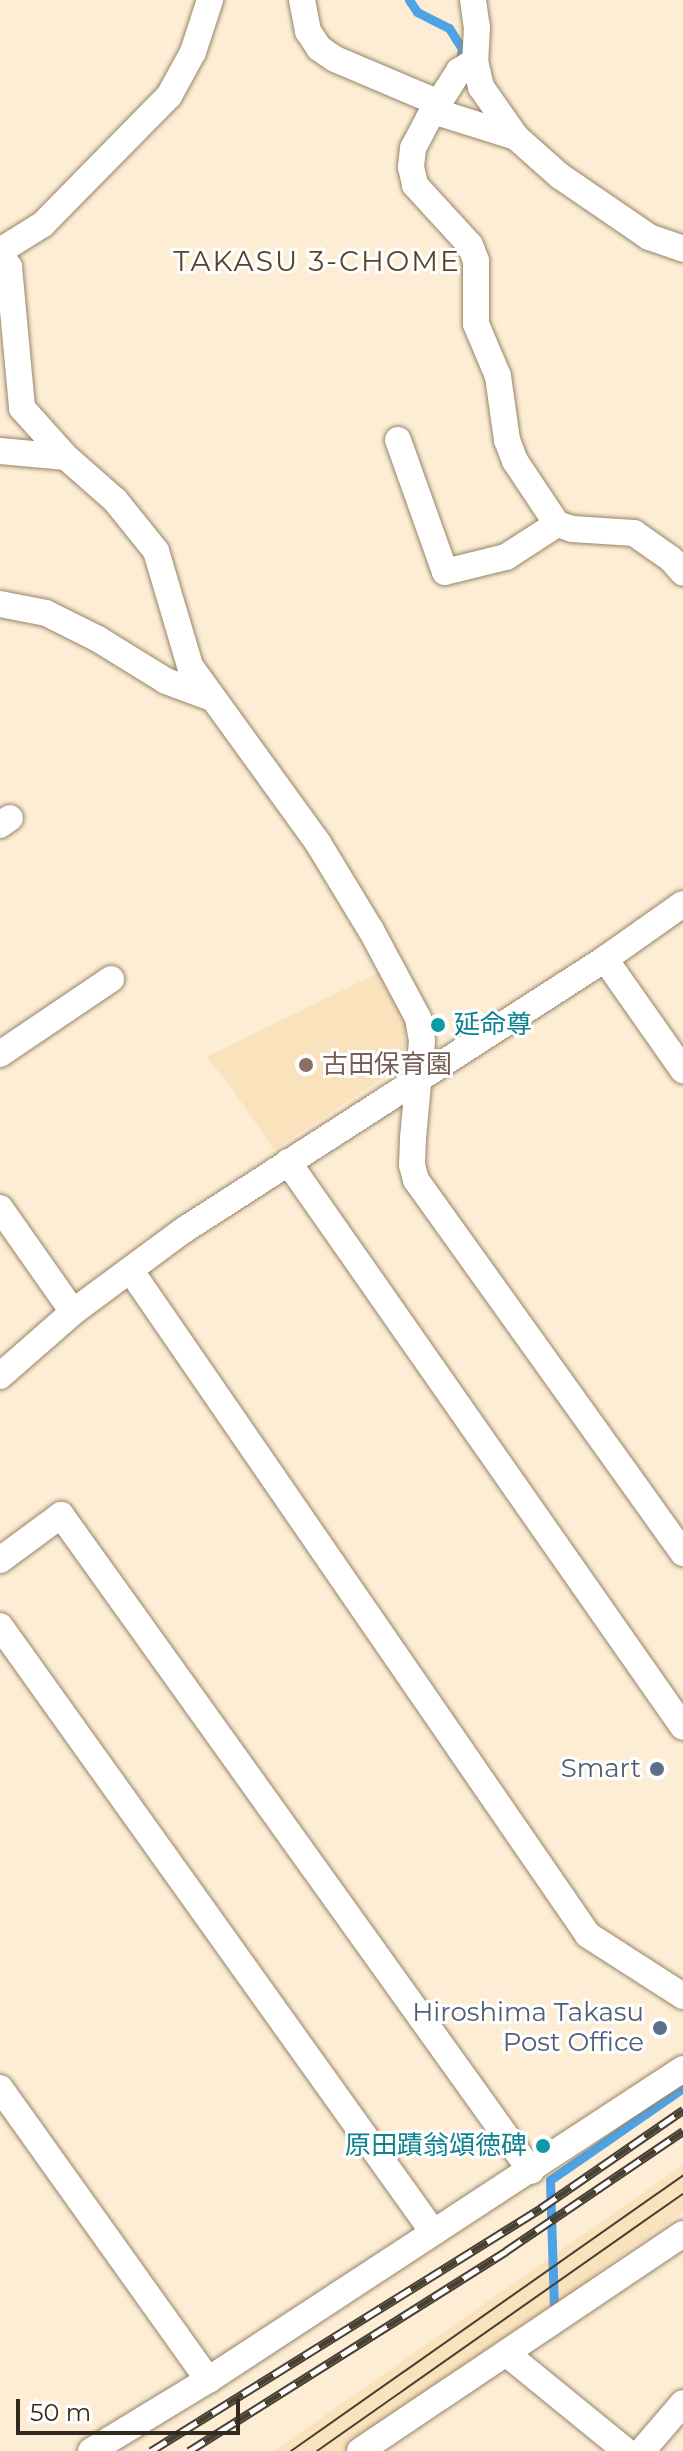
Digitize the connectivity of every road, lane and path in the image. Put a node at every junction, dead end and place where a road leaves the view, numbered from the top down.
1 (210, 0) edge
2 (302, 0) edge
3 (473, 0) edge
4 (475, 61) junction
5 (436, 107) junction
6 (516, 137) junction
7 (683, 249) edge
8 (0, 252) edge
9 (398, 440) dead end
10 (0, 451) edge
11 (66, 457) junction
12 (557, 524) junction
13 (683, 573) edge
14 (0, 604) edge
15 (212, 698) junction
16 (683, 904) edge
17 (605, 959) junction
18 (111, 979) dead end
19 (0, 1054) edge
20 (683, 1070) edge
21 (420, 1078) junction
22 (288, 1162) junction
23 (0, 1208) edge
24 (131, 1271) junction
25 (73, 1312) junction
26 (0, 1376) edge
27 (683, 1553) edge
28 (0, 1560) edge
29 (0, 1626) edge
30 (683, 1727) edge
31 (683, 1996) edge
32 (683, 2069) edge
33 (0, 2088) edge
34 (531, 2171) junction
35 (433, 2232) junction
36 (683, 2234) edge
37 (507, 2354) junction
38 (208, 2380) junction
39 (683, 2403) edge
40 (91, 2451) edge
41 (360, 2451) edge
42 (626, 2451) edge
43 (642, 2451) edge

1 - 8 street
2 - 5 street
3 - 4 street
4 - 5 street
4 - 6 street
5 - 6 street
5 - 12 street
6 - 7 street
8 - 11 street
9 - 12 street
10 - 11 street
11 - 15 street
12 - 13 street
14 - 15 street
15 - 21 street
16 - 17 street
17 - 20 street
17 - 21 street
18 - 19 street
21 - 22 street
21 - 27 street
22 - 24 street
22 - 30 street
23 - 25 street
24 - 25 street
24 - 31 street
25 - 26 street
28 - 34 street
29 - 35 street
32 - 34 street
33 - 38 street
34 - 35 street
35 - 38 street
36 - 37 street
37 - 41 street
37 - 42 street
38 - 40 street
39 - 43 street

